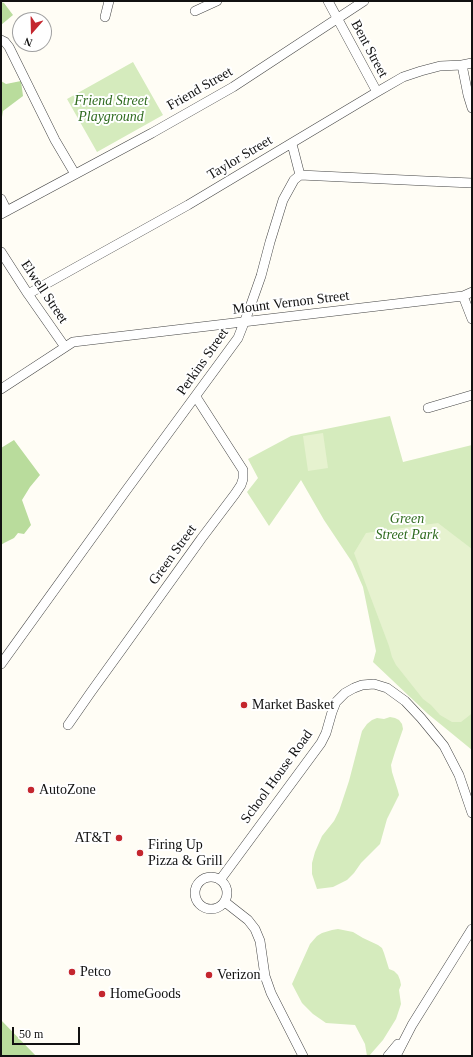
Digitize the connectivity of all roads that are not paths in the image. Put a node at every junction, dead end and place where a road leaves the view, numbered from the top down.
1 (109, 1) edge
2 (217, 1) edge
3 (328, 1) edge
4 (364, 1) edge
5 (195, 11) dead end
6 (105, 17) dead end
7 (337, 19) junction
8 (1, 40) edge
9 (472, 63) edge
10 (462, 64) junction
11 (377, 92) junction
12 (472, 108) edge
13 (292, 144) junction
14 (75, 174) junction
15 (300, 175) junction
16 (472, 182) edge
17 (1, 199) edge
18 (4, 212) edge
19 (1, 252) edge
20 (472, 292) edge
21 (28, 294) junction
22 (463, 296) junction
23 (472, 319) edge
24 (244, 322) junction
25 (65, 347) junction
26 (1, 389) edge
27 (472, 395) edge
28 (196, 397) junction
29 (428, 408) dead end
30 (1, 664) edge
31 (68, 725) dead end
32 (472, 813) edge
33 (220, 880) junction
34 (225, 902) junction
35 (472, 929) edge
36 (412, 1025) junction
37 (303, 1056) edge
38 (388, 1056) edge
39 (396, 1056) edge

1 - 6 street
2 - 5 street
3 - 7 street, Bent Street
4 - 7 street, Friend Street
7 - 11 street, Bent Street
7 - 14 street, Friend Street
8 - 14 street
9 - 10 street, Taylor Street
10 - 11 street, Taylor Street
10 - 12 street
11 - 13 street, Taylor Street
13 - 15 street
13 - 21 street, Taylor Street
14 - 18 street, Friend Street
15 - 16 street
15 - 24 street, Perkins Street
17 - 18 street
19 - 21 street, Elwell Street
20 - 22 street, Mount Vernon Street
21 - 25 street, Elwell Street
22 - 23 street
22 - 24 street, Mount Vernon Street
24 - 25 street, Mount Vernon Street
24 - 28 street, Perkins Street
25 - 26 street, Mount Vernon Street
27 - 29 street
28 - 30 street, Perkins Street
28 - 31 street, Green Street
32 - 33 street, School House Road
33 - 34 street
33 - 34 street
34 - 37 street
35 - 36 street
36 - 38 street
36 - 39 street

